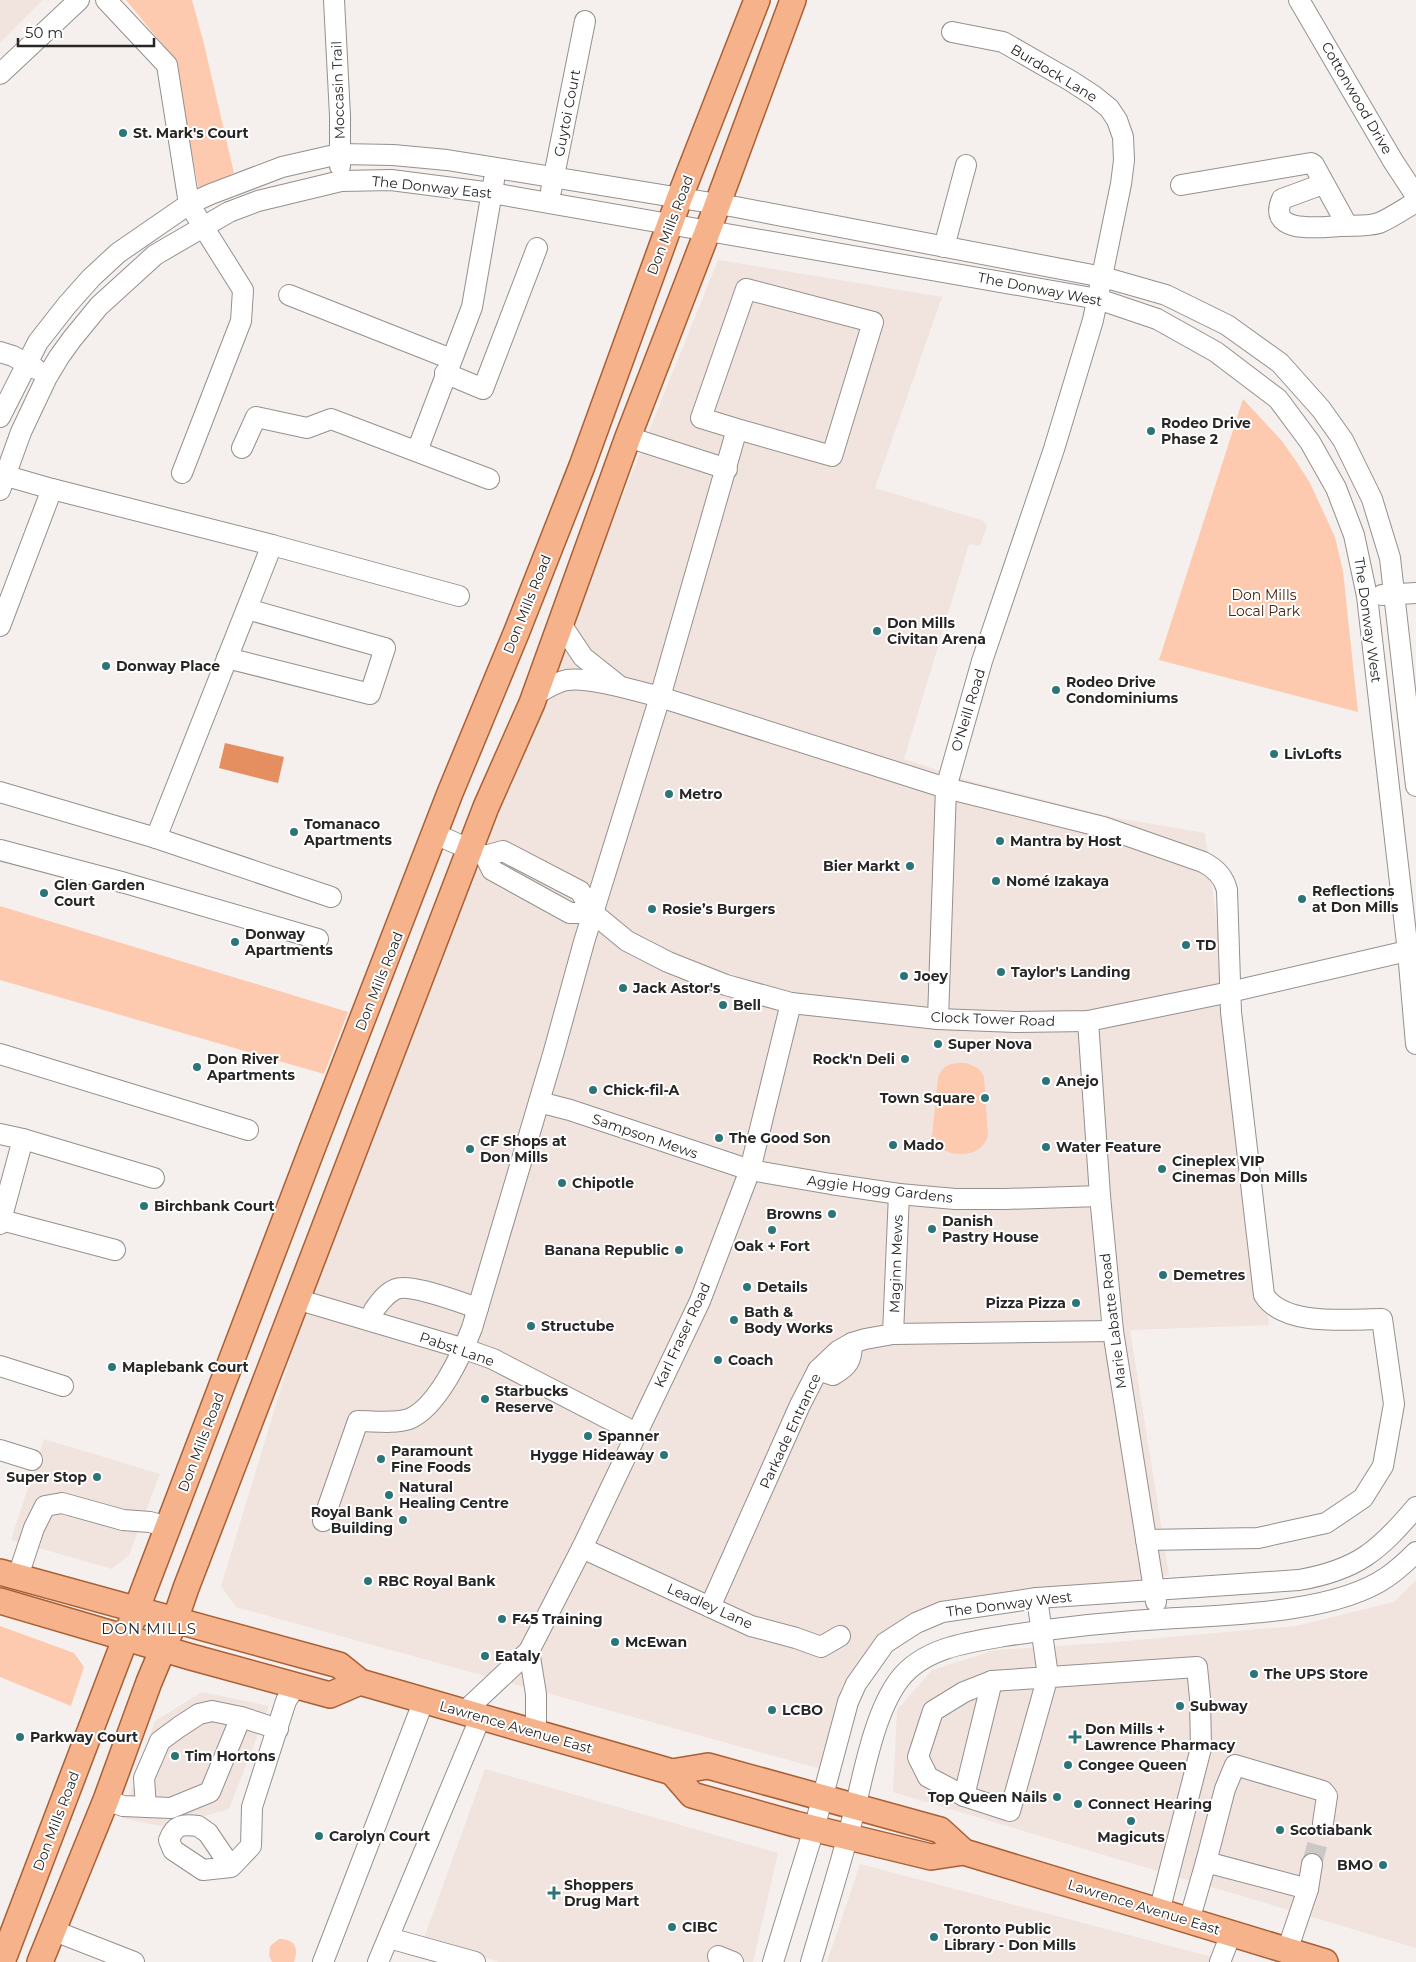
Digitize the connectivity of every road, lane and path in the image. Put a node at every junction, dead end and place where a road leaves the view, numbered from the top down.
1 (79, 0) edge
2 (106, 0) edge
3 (334, 0) edge
4 (757, 0) edge
5 (793, 0) edge
6 (1299, 0) edge
7 (584, 22) dead end
8 (952, 32) dead end
9 (0, 74) edge
10 (339, 154) junction
11 (966, 165) dead end
12 (496, 168) junction
13 (553, 178) junction
14 (341, 180) junction
15 (1324, 184) junction
16 (1181, 185) dead end
17 (492, 193) junction
18 (1416, 196) edge
19 (679, 199) junction
20 (1416, 202) edge
21 (189, 204) junction
22 (548, 204) junction
23 (716, 204) junction
24 (669, 224) junction
25 (1347, 225) junction
26 (202, 226) junction
27 (708, 230) junction
28 (944, 247) junction
29 (537, 248) dead end
30 (1103, 276) junction
31 (290, 295) dead end
32 (1098, 299) junction
33 (0, 352) edge
34 (26, 363) junction
35 (448, 366) junction
36 (47, 377) junction
37 (0, 417) edge
38 (737, 429) junction
39 (628, 437) junction
40 (242, 448) dead end
41 (417, 451) junction
42 (727, 469) junction
43 (182, 472) dead end
44 (489, 479) dead end
45 (2, 480) edge
46 (52, 489) junction
47 (272, 545) junction
48 (1416, 593) edge
49 (1396, 594) junction
50 (459, 596) dead end
51 (1367, 596) junction
52 (247, 609) junction
53 (561, 624) junction
54 (0, 626) edge
55 (227, 658) junction
56 (620, 687) junction
57 (535, 694) junction
58 (660, 697) junction
59 (1387, 771) junction
60 (1415, 774) edge
61 (946, 788) junction
62 (0, 792) edge
63 (435, 834) junction
64 (156, 838) junction
65 (0, 850) edge
66 (477, 853) junction
67 (331, 897) dead end
68 (593, 913) junction
69 (318, 939) dead end
70 (1412, 950) edge
71 (1230, 992) junction
72 (791, 1003) junction
73 (938, 1019) junction
74 (1088, 1021) junction
75 (1416, 1044) edge
76 (0, 1054) edge
77 (540, 1102) junction
78 (248, 1130) dead end
79 (0, 1134) edge
80 (23, 1139) junction
81 (750, 1170) junction
82 (154, 1178) dead end
83 (899, 1194) junction
84 (1100, 1196) junction
85 (2, 1215) edge
86 (115, 1250) dead end
87 (296, 1299) junction
88 (478, 1308) junction
89 (374, 1310) dead end
90 (1113, 1331) junction
91 (893, 1334) junction
92 (465, 1348) junction
93 (0, 1366) edge
94 (63, 1386) dead end
95 (636, 1433) junction
96 (0, 1450) edge
97 (32, 1460) dead end
98 (1416, 1506) edge
99 (323, 1520) dead end
100 (168, 1527) junction
101 (1146, 1540) junction
102 (1383, 1544) junction
103 (582, 1548) junction
104 (1412, 1556) edge
105 (9, 1574) edge
106 (1155, 1590) junction
107 (1037, 1598) junction
108 (0, 1601) edge
109 (710, 1607) junction
110 (136, 1609) junction
111 (1159, 1619) junction
112 (175, 1620) junction
113 (1042, 1630) junction
114 (840, 1636) dead end
115 (125, 1637) junction
116 (163, 1648) junction
117 (529, 1651) junction
118 (1048, 1676) junction
119 (992, 1681) junction
120 (360, 1682) junction
121 (296, 1686) junction
122 (424, 1700) junction
123 (473, 1714) junction
124 (240, 1717) junction
125 (278, 1729) junction
126 (536, 1732) junction
127 (672, 1772) junction
128 (964, 1796) junction
129 (821, 1798) junction
130 (106, 1800) junction
131 (146, 1807) junction
132 (856, 1807) junction
133 (1323, 1823) tunnel mouth
134 (814, 1828) junction
135 (848, 1838) junction
136 (964, 1852) junction
137 (1206, 1862) junction
138 (1312, 1864) tunnel mouth
139 (231, 1868) dead end
140 (1308, 1889) junction
141 (1159, 1912) junction
142 (1189, 1921) junction
143 (52, 1930) junction
144 (1231, 1934) junction
145 (389, 1938) junction
146 (1287, 1951) junction
147 (2, 1962) edge
148 (40, 1962) edge
149 (134, 1962) edge
150 (323, 1962) edge
151 (378, 1962) edge
152 (475, 1962) edge
153 (773, 1962) edge
154 (810, 1962) edge
155 (1220, 1962) edge
156 (1325, 1962) edge

1 - 9 street
2 - 21 street
3 - 10 street, Moccasin Trail
4 - 19 main road, Don Mills Road
5 - 23 main road
6 - 18 street, Cottonwood Drive
7 - 13 street, Guytoi Court
8 - 30 street, Burdock Lane
10 - 12 street, The Donway East
10 - 14 street, Moccasin Trail
10 - 21 street, The Donway East
11 - 28 street
12 - 13 street, The Donway East
12 - 17 street
13 - 19 street, The Donway East
13 - 22 street, Guytoi Court
14 - 17 street, The Donway East
14 - 26 street, The Donway East
15 - 16 street
15 - 25 street
15 - 25 street
17 - 22 street, The Donway East
17 - 35 street
19 - 23 street, The Donway East
19 - 24 main road, Don Mills Road
20 - 25 street
21 - 26 street
21 - 34 street, The Donway East
22 - 24 street, The Donway East
23 - 27 main road
23 - 28 street, The Donway West
24 - 27 street, The Donway East
24 - 63 main road, Don Mills Road
26 - 36 street, The Donway East
26 - 43 street
27 - 32 street, The Donway West
27 - 39 main road
28 - 30 street, The Donway West
29 - 35 street
30 - 32 street, Burdock Lane
30 - 49 street, The Donway West
31 - 35 street
32 - 51 street, The Donway West
32 - 61 street, O'Neill Road
33 - 34 street
34 - 36 street
34 - 37 street, The Donway East
35 - 41 street
36 - 45 street, The Donway East
38 - 38 street
38 - 42 street
39 - 42 street
39 - 53 main road
40 - 41 street
41 - 44 street
42 - 58 street
45 - 46 street
46 - 47 street
46 - 54 street
47 - 50 street
47 - 52 street
48 - 49 street
49 - 51 street
49 - 60 street, The Donway West
51 - 59 street, The Donway West
52 - 55 street
52 - 55 street
53 - 56 street
53 - 57 main road
55 - 64 street
56 - 57 street
56 - 58 street
57 - 66 main road
58 - 61 street
58 - 68 street
59 - 60 street
59 - 70 street, The Donway West
61 - 71 street
61 - 73 street, O'Neill Road
62 - 64 street
63 - 66 street, Clock Tower Road
63 - 100 main road, Don Mills Road
64 - 67 street
65 - 69 street
66 - 68 street, Clock Tower Road
66 - 87 main road
68 - 72 street, Clock Tower Road
68 - 77 street
70 - 71 street, Clock Tower Road
70 - 75 street, The Donway West
71 - 74 street, Clock Tower Road
71 - 101 street
72 - 73 street, Clock Tower Road
72 - 81 street, Karl Fraser Road
73 - 74 street, Clock Tower Road
74 - 84 street, Marie Labatte Road
76 - 78 street
77 - 81 street, Sampson Mews
77 - 88 street
79 - 80 street
80 - 82 street
80 - 85 street
81 - 83 street, Aggie Hogg Gardens
81 - 95 street, Karl Fraser Road
83 - 84 street, Aggie Hogg Gardens
83 - 91 street, Maginn Mews
84 - 90 street, Marie Labatte Road
85 - 86 street
87 - 92 street, Pabst Lane
87 - 112 main road
88 - 89 street
88 - 92 street
90 - 91 street, Parkade Entrance
90 - 101 street, Marie Labatte Road
91 - 109 street, Parkade Entrance
92 - 95 street, Pabst Lane
92 - 99 street
93 - 94 street
95 - 103 street, Karl Fraser Road
96 - 97 street
98 - 102 street, The Donway West
100 - 105 street
100 - 110 main road, Don Mills Road
101 - 106 street, Marie Labatte Road
102 - 104 street
102 - 106 street, The Donway West
103 - 109 street, Leadley Lane
103 - 117 street, Karl Fraser Road
104 - 111 street
105 - 110 main road, Lawrence Avenue East
106 - 107 street, The Donway West
106 - 111 street, Marie Labatte Road
107 - 113 street
107 - 129 street, The Donway West
108 - 115 main road
109 - 114 street, Leadley Lane
110 - 112 main road, Lawrence Avenue East
110 - 115 main road, Don Mills Road
111 - 113 street
112 - 116 main road
112 - 120 main road, Lawrence Avenue East
113 - 118 street
113 - 132 street
115 - 116 main road
115 - 147 main road, Don Mills Road
116 - 121 main road
116 - 130 main road
117 - 123 street, Karl Fraser Road
117 - 126 street
118 - 119 street
118 - 128 street
118 - 141 street
119 - 128 street
119 - 128 street
120 - 121 main road
120 - 122 main road, Lawrence Avenue East
121 - 125 street
122 - 123 main road, Lawrence Avenue East
122 - 150 street
123 - 126 main road, Lawrence Avenue East
123 - 145 street
124 - 125 street
124 - 131 street
124 - 131 street
125 - 139 street
126 - 127 main road, Lawrence Avenue East
127 - 129 main road, Lawrence Avenue East
127 - 134 main road, Lawrence Avenue East
129 - 132 main road, Lawrence Avenue East
129 - 134 street, The Donway West
130 - 131 street
130 - 143 main road
132 - 135 street
132 - 136 main road, Lawrence Avenue East
133 - 137 street
134 - 135 main road, Lawrence Avenue East
134 - 153 street, The Donway West
135 - 136 main road, Lawrence Avenue East
135 - 154 street
136 - 141 main road, Lawrence Avenue East
137 - 140 street
137 - 142 street
138 - 140 street
140 - 146 street
141 - 142 main road, Lawrence Avenue East
142 - 144 main road, Lawrence Avenue East
143 - 148 main road
143 - 149 street
144 - 146 main road, Lawrence Avenue East
144 - 155 street
145 - 151 street
145 - 152 street
146 - 156 main road, Lawrence Avenue East

